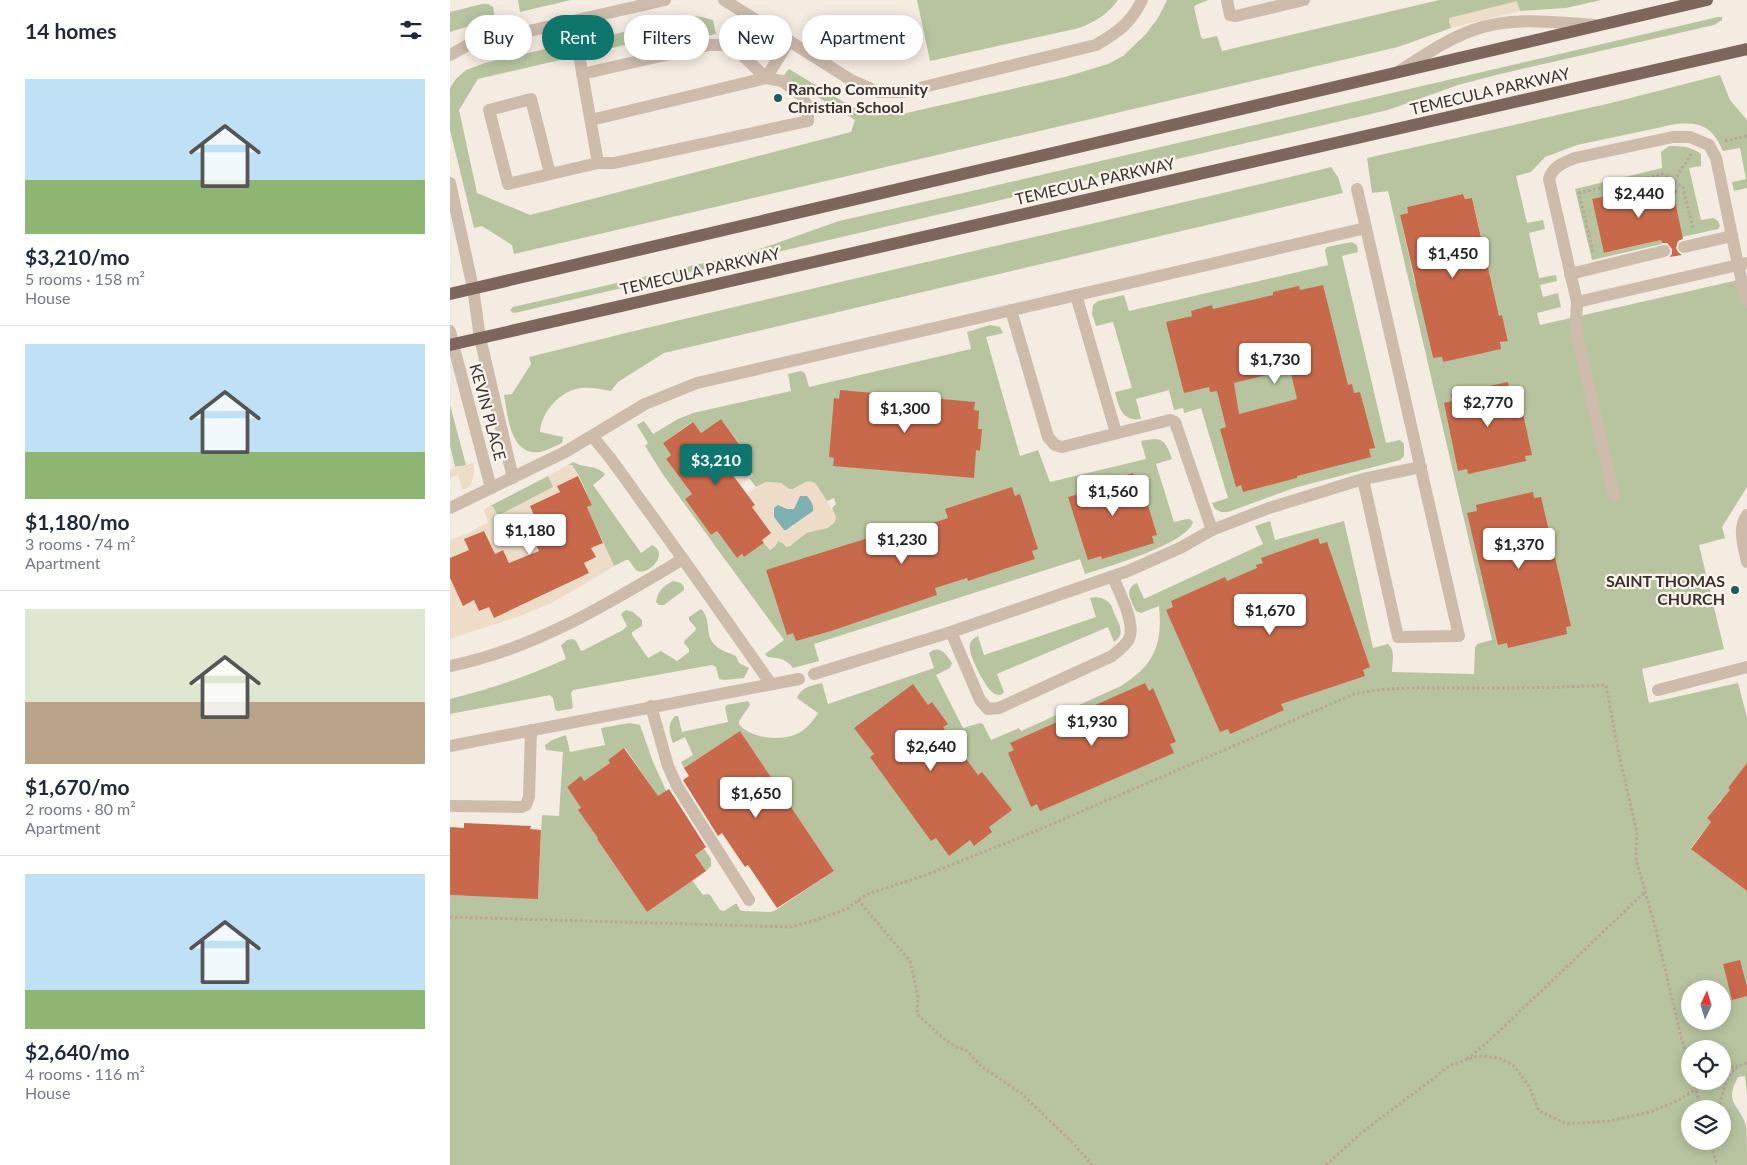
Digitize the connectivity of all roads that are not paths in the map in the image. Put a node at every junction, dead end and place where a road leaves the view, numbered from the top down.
1 (665, 0) edge
2 (724, 0) edge
3 (1142, 0) edge
4 (1227, 0) edge
5 (1304, 0) edge
6 (1707, 0) edge
7 (599, 15) edge
8 (748, 15) edge
9 (1600, 25) junction
10 (542, 28) edge
11 (792, 42) edge
12 (1747, 49) edge
13 (450, 54) edge
14 (580, 60) edge
15 (778, 60) edge
16 (1397, 72) junction
17 (582, 74) junction
18 (766, 78) junction
19 (591, 120) junction
20 (598, 163) junction
21 (550, 174) junction
22 (450, 183) edge
23 (1357, 189) dead end
24 (1366, 228) junction
25 (1732, 236) junction
26 (1690, 246) road end
27 (1664, 251) dead end
28 (1742, 264) edge
29 (1570, 274) junction
30 (473, 288) junction
31 (450, 294) edge
32 (1076, 295) junction
33 (1577, 302) junction
34 (1747, 302) edge
35 (1011, 310) junction
36 (450, 331) edge
37 (480, 338) junction
38 (452, 344) edge
39 (1116, 433) junction
40 (592, 436) junction
41 (1421, 467) junction
42 (512, 478) junction
43 (1363, 479) junction
44 (491, 488) junction
45 (1614, 496) dead end
46 (450, 508) edge
47 (1747, 515) edge
48 (1212, 530) junction
49 (683, 559) junction
50 (1747, 562) edge
51 (1113, 577) junction
52 (950, 632) junction
53 (450, 666) edge
54 (1747, 667) edge
55 (814, 674) dead end
56 (799, 679) dead end
57 (771, 684) junction
58 (1658, 690) dead end
59 (651, 706) junction
60 (531, 730) junction
61 (450, 746) edge
62 (450, 806) edge
63 (750, 900) dead end

1 - 7 street
2 - 8 street
3 - 11 street
4 - 5 street
6 - 9 main road
9 - 16 main road
9 - 16 street
10 - 13 street
12 - 37 main road, TEMECULA PARKWAY
14 - 17 street
15 - 18 street
16 - 30 main road
17 - 18 street
17 - 19 street
18 - 19 street
18 - 20 street
19 - 20 street
20 - 21 street
21 - 21 street
22 - 30 street, KEVIN PLACE
23 - 24 street
24 - 32 street
24 - 41 street
25 - 26 street
25 - 28 street
25 - 29 street
27 - 29 street
28 - 33 street
28 - 34 street
29 - 33 street
30 - 31 main road
30 - 37 street, KEVIN PLACE
32 - 35 street
32 - 39 street
33 - 45 street
35 - 39 street
35 - 40 street
36 - 38 street, KEVIN PLACE
37 - 38 main road, TEMECULA PARKWAY
37 - 42 street, KEVIN PLACE
38 - 44 street, KEVIN PLACE
39 - 48 street
40 - 42 street
40 - 49 street
41 - 43 street
41 - 43 street
42 - 44 street
43 - 48 street
44 - 46 street
47 - 50 street
48 - 51 street
49 - 53 street
49 - 57 street
51 - 52 street
51 - 52 street
52 - 55 street
54 - 58 street
56 - 57 street
57 - 59 street
59 - 60 street
59 - 63 street
60 - 61 street
60 - 62 street

